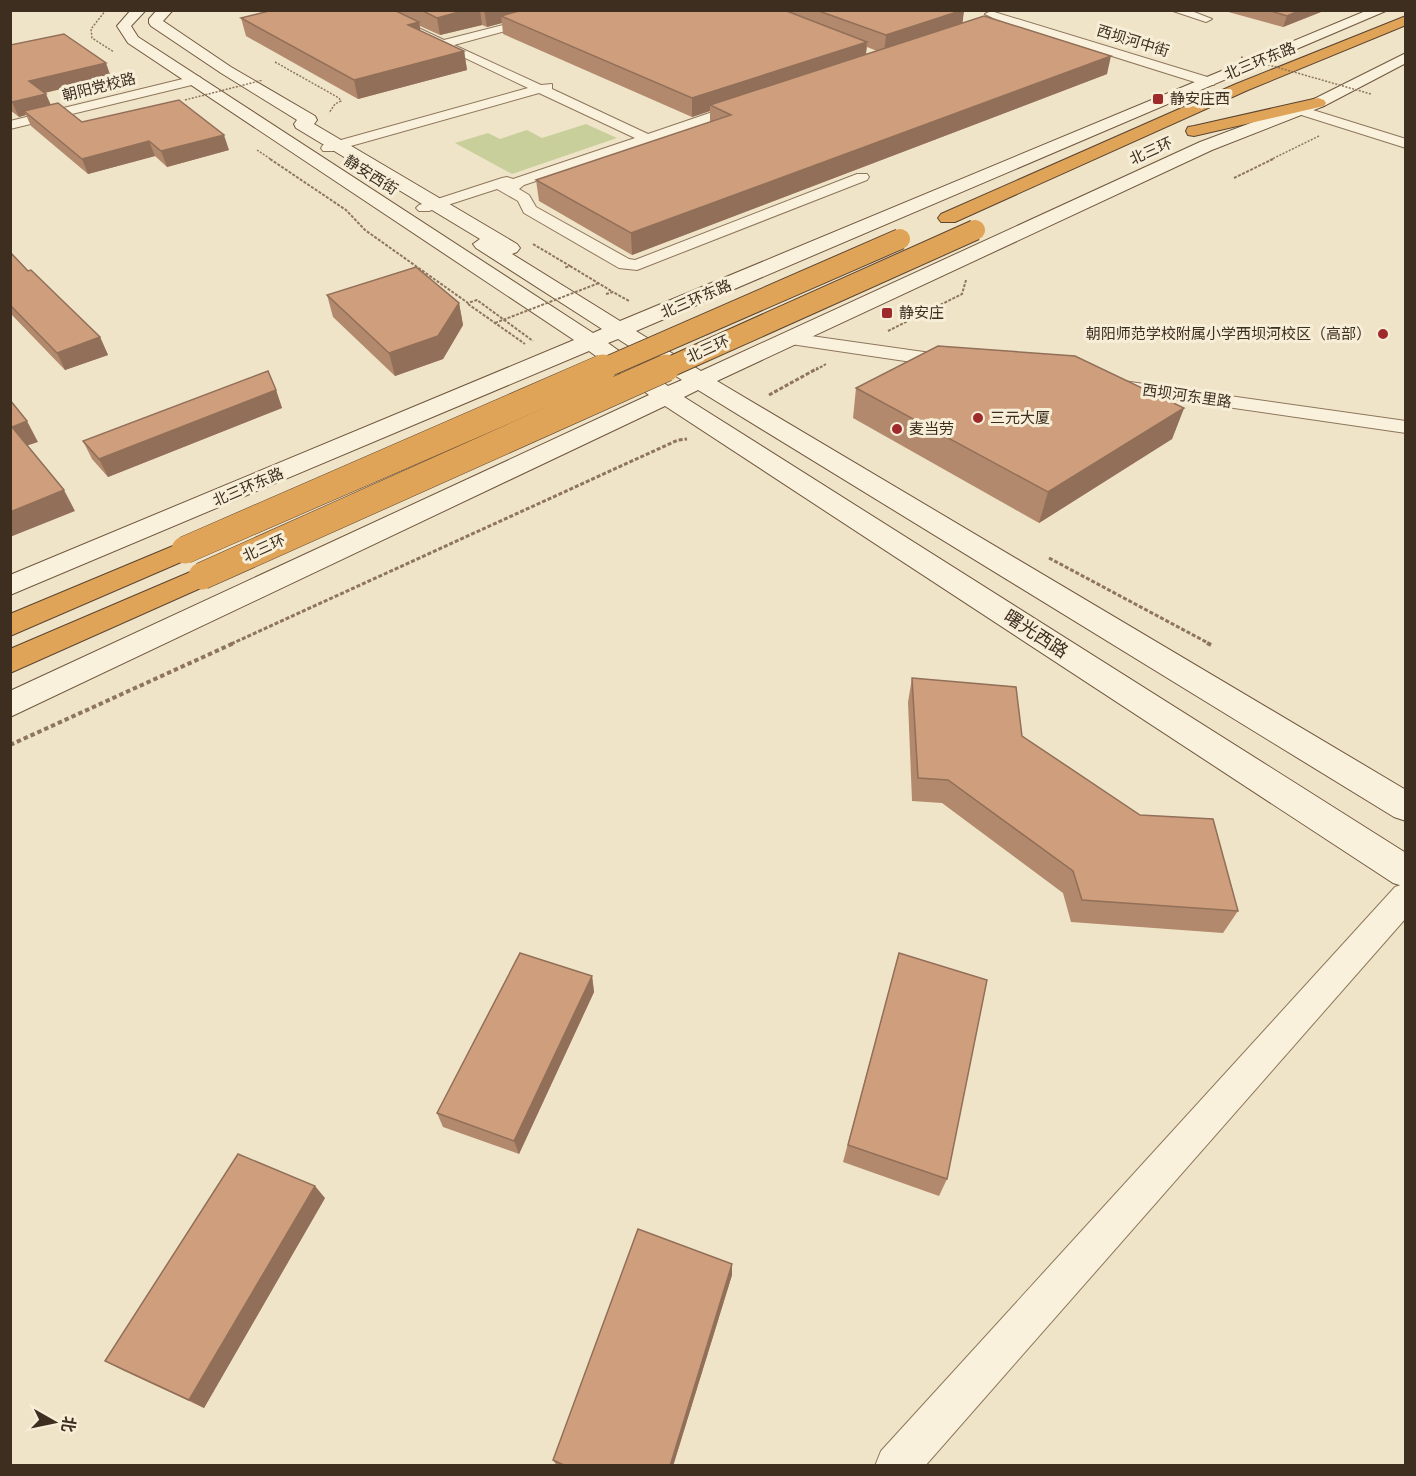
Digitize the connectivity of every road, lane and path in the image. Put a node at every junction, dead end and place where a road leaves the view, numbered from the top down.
1 (119, 10) edge
2 (139, 10) edge
3 (154, 10) edge
4 (166, 10) edge
5 (370, 10) edge
6 (578, 10) edge
7 (978, 10) edge
8 (1175, 10) edge
9 (1381, 10) edge
10 (1007, 19) junction
11 (1206, 19) dead end
12 (1406, 20) edge
13 (948, 38) edge
14 (442, 44) junction
15 (1241, 57) dead end
16 (1406, 57) edge
17 (275, 62) edge
18 (263, 80) dead end
19 (560, 84) dead end
20 (1204, 85) junction
21 (186, 86) junction
22 (541, 89) junction
23 (1371, 94) dead end
24 (1275, 96) dead end
25 (184, 100) dead end
26 (192, 101) dead end
27 (760, 101) edge
28 (1318, 103) junction
29 (1300, 110) junction
30 (1344, 124) junction
31 (10, 125) edge
32 (1158, 126) junction
33 (1194, 132) junction
34 (648, 139) junction
35 (1174, 141) dead end
36 (249, 144) dead end
37 (1406, 144) edge
38 (338, 145) junction
39 (862, 177) edge
40 (1234, 178) dead end
41 (504, 185) junction
42 (381, 203) junction
43 (430, 206) junction
44 (392, 227) junction
45 (982, 234) junction
46 (531, 242) dead end
47 (570, 266) junction
48 (768, 269) junction
49 (571, 274) dead end
50 (599, 283) junction
51 (588, 284) dead end
52 (596, 290) dead end
53 (613, 292) junction
54 (605, 295) dead end
55 (468, 303) junction
56 (846, 313) junction
57 (632, 320) junction
58 (495, 323) junction
59 (790, 339) junction
60 (525, 344) junction
61 (538, 344) dead end
62 (586, 346) junction
63 (854, 349) junction
64 (972, 365) edge
65 (700, 381) junction
66 (1089, 382) edge
67 (666, 396) junction
68 (767, 402) dead end
69 (405, 422) junction
70 (1406, 427) edge
71 (698, 439) dead end
72 (478, 483) junction
73 (1044, 555) dead end
74 (10, 586) edge
75 (10, 626) edge
76 (1211, 645) dead end
77 (10, 662) edge
78 (10, 705) edge
79 (10, 745) edge
80 (1406, 807) edge
81 (1406, 872) edge
82 (1406, 896) edge
83 (896, 1466) edge

1 - 21 street
2 - 21 street, 静安西街
3 - 38 street, 静安西街
4 - 38 street
5 - 14 street
6 - 14 street
7 - 10 street, 西坝河中街
8 - 11 street
9 - 20 street, 北三环东路
10 - 13 street
10 - 20 street, 西坝河中街
12 - 32 highway, 北三环
14 - 22 street
15 - 23 path, bridge
16 - 28 street
17 - 38 path
18 - 25 path, bridge
19 - 22 street
20 - 32 highway
20 - 48 street, 北三环东路
21 - 26 path
21 - 31 street, 朝阳党校路
21 - 42 street, 静安西街
21 - 44 street
22 - 34 street
22 - 38 street
24 - 33 highway, 北三环
27 - 34 street
28 - 29 street
28 - 33 highway
29 - 30 street
29 - 45 street
30 - 37 street
30 - 40 path
32 - 75 highway, 北三环, bridge
33 - 35 highway, 北三环
34 - 41 street
36 - 55 path
38 - 43 street, 静安西街
39 - 41 street
41 - 43 street
42 - 44 street
42 - 62 street, 静安西街
43 - 57 street, 静安西街
44 - 62 street
45 - 56 street
45 - 63 path
45 - 77 highway, 北三环, bridge
46 - 47 path
47 - 49 path
47 - 50 path
48 - 56 street
48 - 57 street, 北三环东路
50 - 53 path
50 - 58 path, bridge
51 - 52 path
53 - 54 path
53 - 57 path
55 - 58 path
55 - 60 path
56 - 59 street
57 - 62 street, 北三环东路
57 - 65 street, 静安西街
58 - 60 path
59 - 63 street
59 - 65 street
60 - 61 path
62 - 67 street, 曙光西路
62 - 69 street, 北三环东路
63 - 64 street
63 - 68 path
65 - 67 street
65 - 80 street
66 - 70 street, 西坝河东里路
67 - 72 street
67 - 81 street, 曙光西路
69 - 72 street
69 - 74 street, 北三环东路
71 - 79 path
72 - 78 street
73 - 76 path
82 - 83 street

